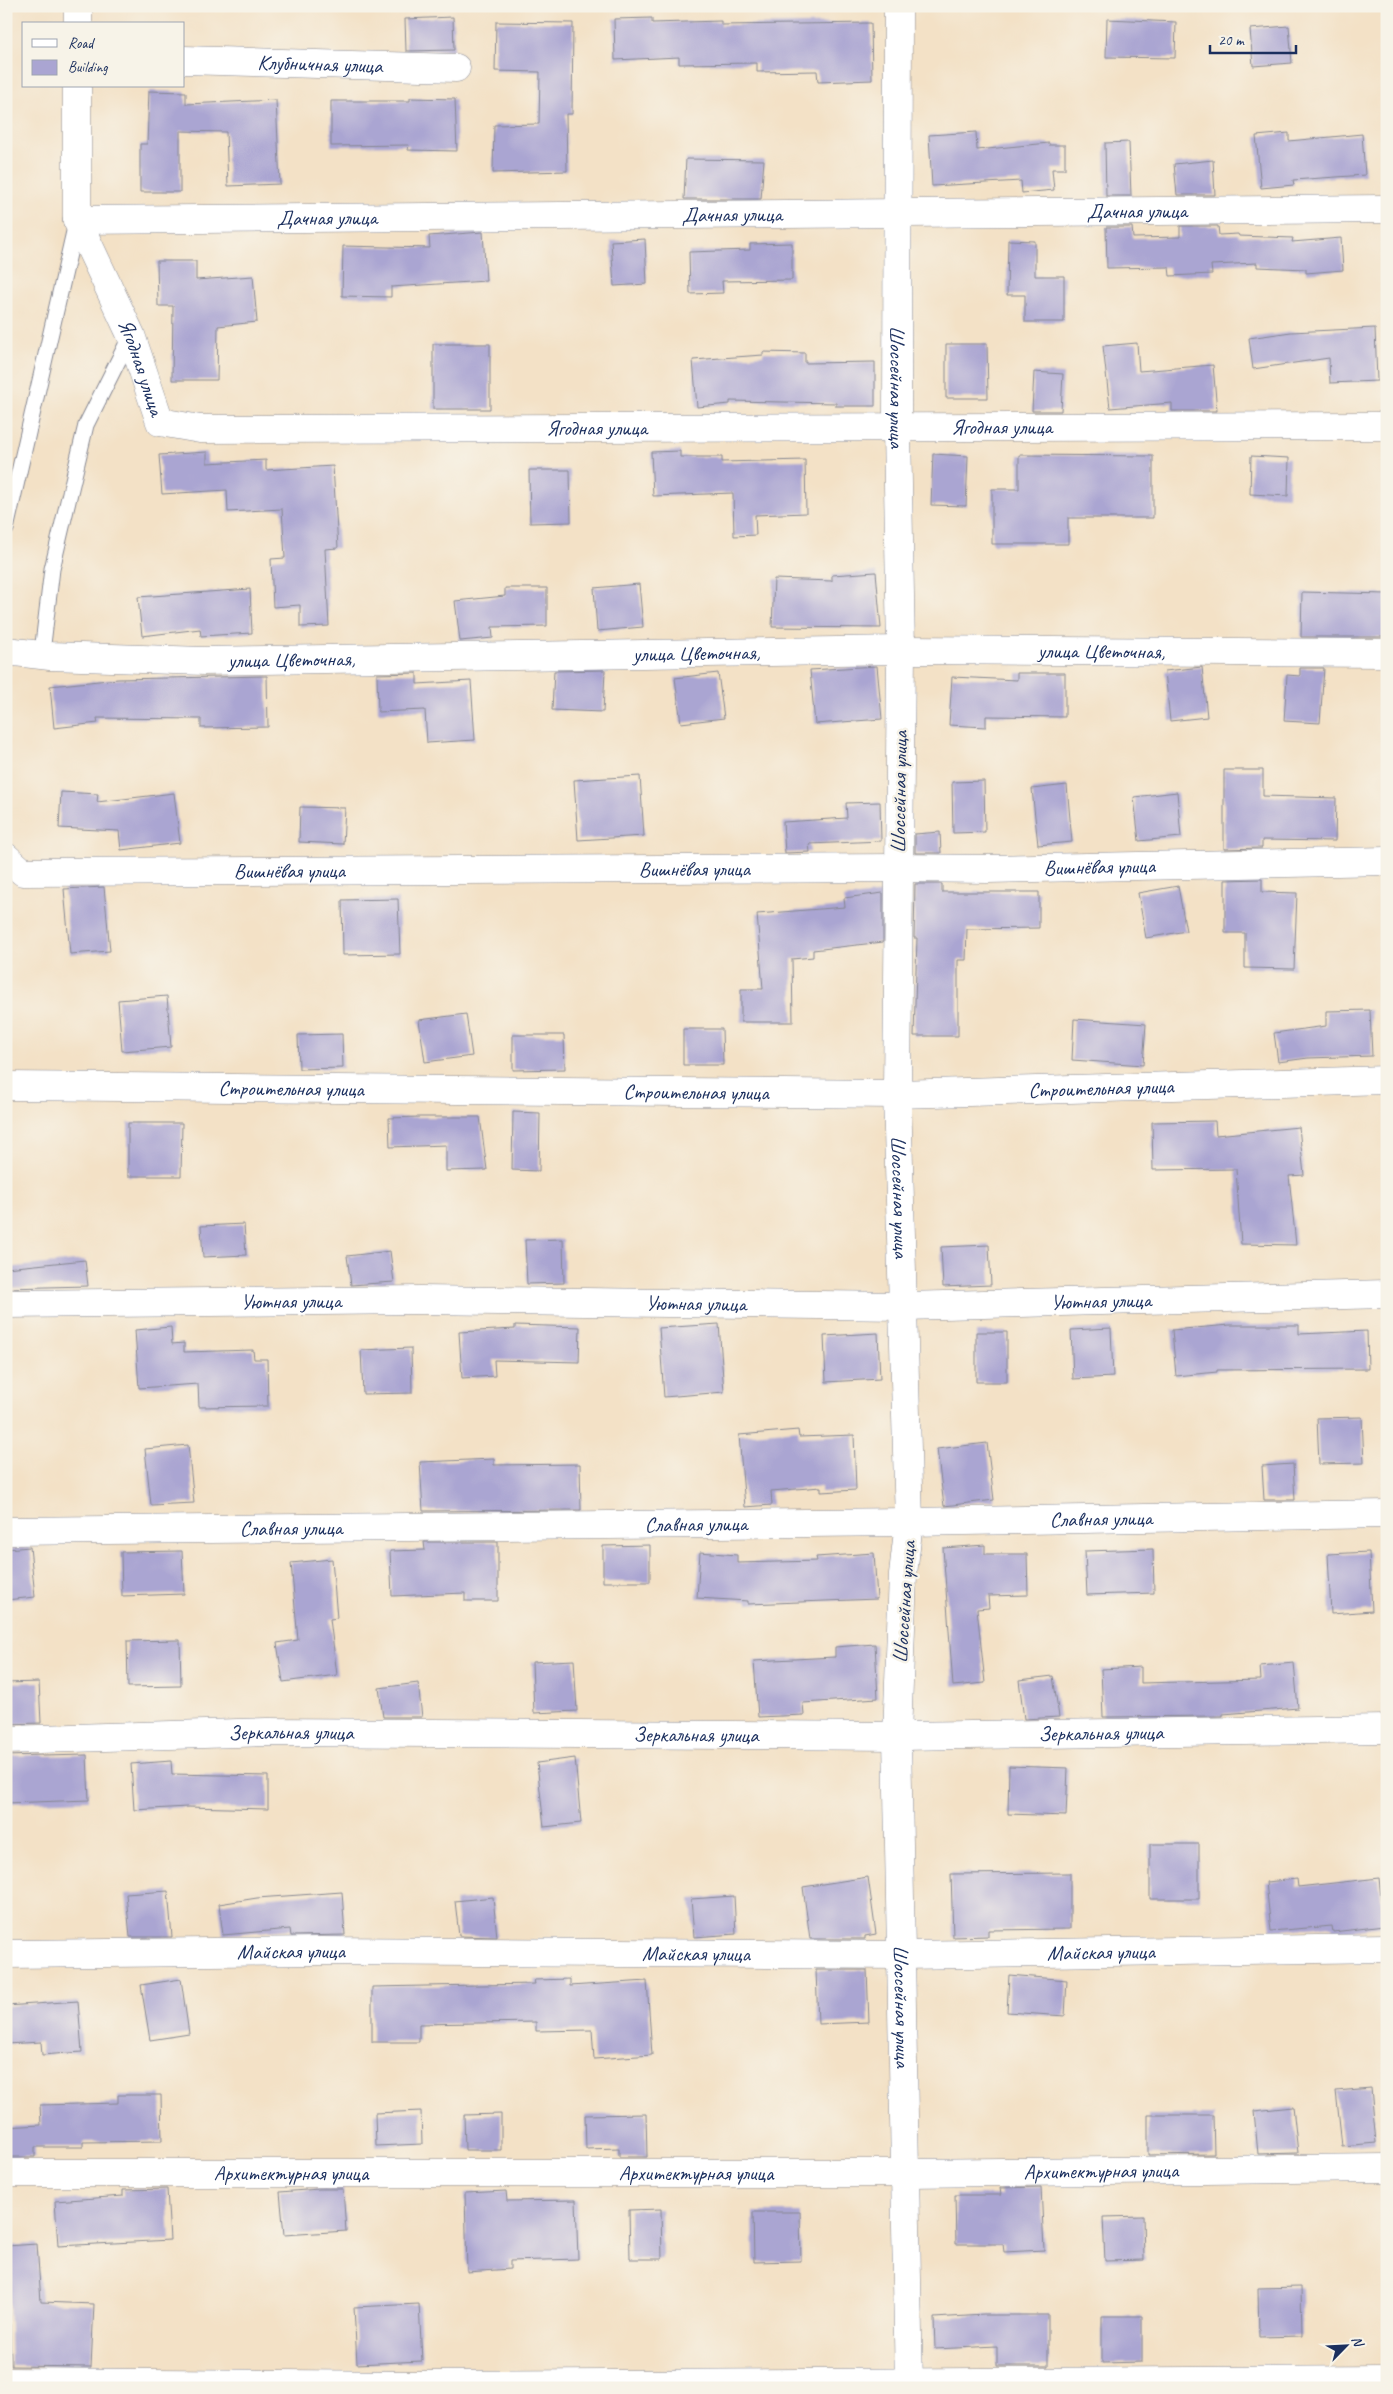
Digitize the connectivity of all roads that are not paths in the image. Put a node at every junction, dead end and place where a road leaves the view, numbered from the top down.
1 (78, 6) edge
2 (898, 6) edge
3 (78, 22) edge
4 (185, 60) edge
5 (456, 68) dead end
6 (77, 88) edge
7 (1387, 209) edge
8 (896, 214) junction
9 (77, 220) junction
10 (131, 335) junction
11 (1387, 426) edge
12 (897, 429) junction
13 (6, 529) edge
14 (901, 650) junction
15 (6, 651) edge
16 (1387, 652) edge
17 (50, 656) junction
18 (6, 857) edge
19 (1387, 861) edge
20 (898, 868) junction
21 (1387, 1080) edge
22 (6, 1086) edge
23 (897, 1094) junction
24 (1387, 1294) edge
25 (6, 1304) edge
26 (904, 1306) junction
27 (1387, 1514) edge
28 (909, 1522) junction
29 (6, 1531) edge
30 (1387, 1729) edge
31 (896, 1736) junction
32 (6, 1740) edge
33 (1387, 1948) edge
34 (6, 1954) edge
35 (901, 1955) junction
36 (1387, 2168) edge
37 (6, 2173) edge
38 (906, 2173) junction
39 (1387, 2380) edge
40 (6, 2382) edge
41 (909, 2384) edge

1 - 3 street
2 - 8 street, Шоссейная улица
4 - 5 street, Клубничная улица
6 - 9 street, Ягодная улица
7 - 8 street, Дачная улица
8 - 9 street, Дачная улица
8 - 12 street, Шоссейная улица
9 - 10 street, Ягодная улица
9 - 13 lane
10 - 12 street, Ягодная улица
10 - 17 lane
11 - 12 street, Ягодная улица
12 - 14 street, Шоссейная улица
14 - 16 street, улица Цветочная,
14 - 17 street, улица Цветочная,
14 - 20 street, Шоссейная улица
15 - 17 street, улица Цветочная,
18 - 20 street, Вишнёвая улица
19 - 20 street, Вишнёвая улица
20 - 23 street, Шоссейная улица
21 - 23 street, Строительная улица
22 - 23 street, Строительная улица
23 - 26 street, Шоссейная улица
24 - 26 street, Уютная улица
25 - 26 street, Уютная улица
26 - 28 street, Шоссейная улица
27 - 28 street, Славная улица
28 - 29 street, Славная улица
28 - 31 street, Шоссейная улица
30 - 31 street, Зеркальная улица
31 - 32 street, Зеркальная улица
31 - 35 street, Шоссейная улица
33 - 35 street, Майская улица
34 - 35 street, Майская улица
35 - 38 street, Шоссейная улица
36 - 38 street, Архитектурная улица
37 - 38 street, Архитектурная улица
38 - 41 street, Шоссейная улица
39 - 41 street
40 - 41 street

